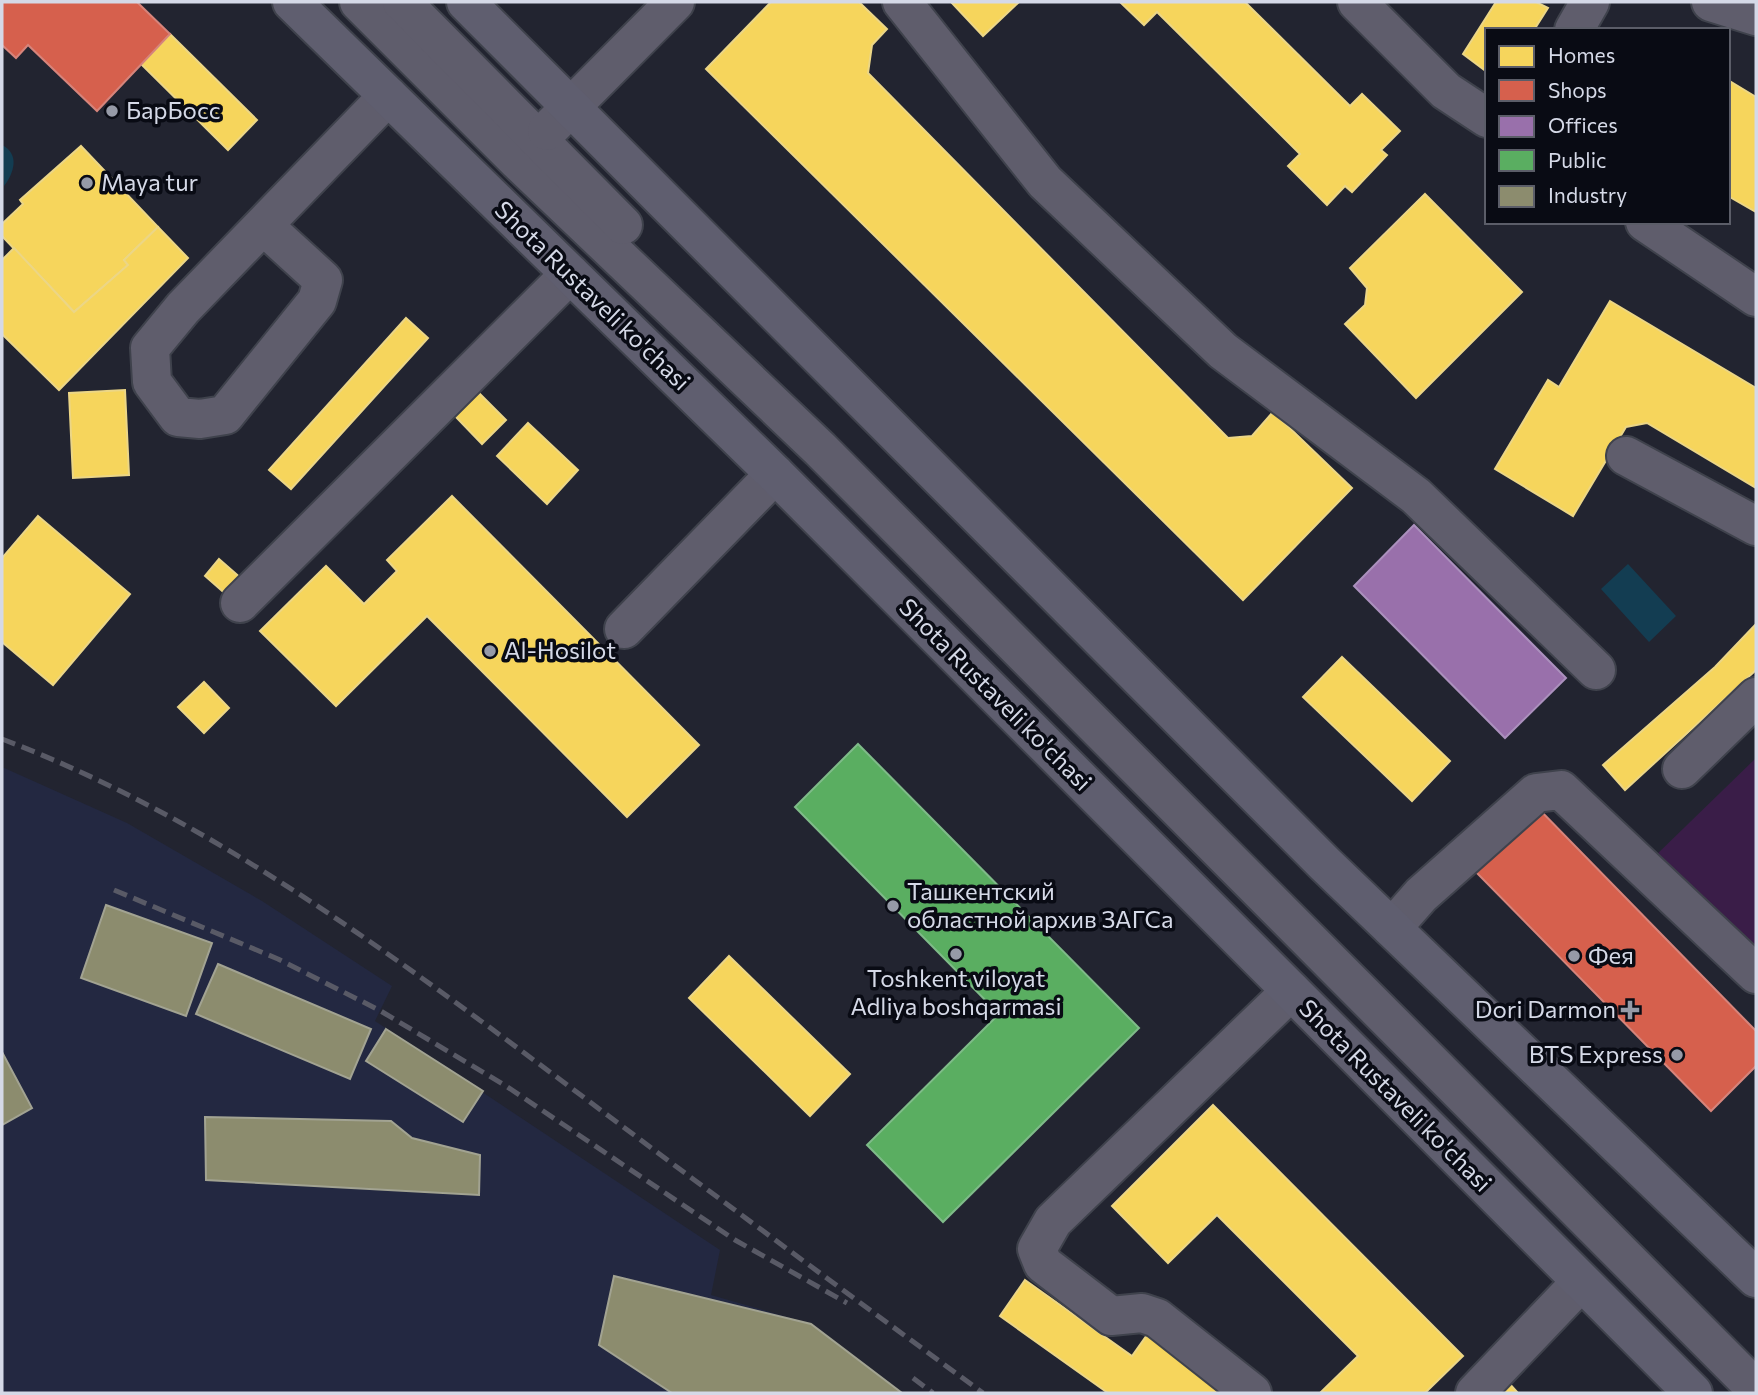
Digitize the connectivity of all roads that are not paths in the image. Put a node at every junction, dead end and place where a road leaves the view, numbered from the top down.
1 (292, 2) edge
2 (359, 2) edge
3 (401, 2) edge
4 (466, 2) edge
5 (675, 2) edge
6 (902, 2) edge
7 (1357, 2) edge
8 (1590, 2) edge
9 (1711, 2) edge
10 (1756, 16) edge
11 (1575, 28) edge
12 (388, 96) junction
13 (570, 106) junction
14 (1485, 117) edge
15 (528, 151) junction
16 (488, 193) junction
17 (1648, 224) edge
18 (264, 227) junction
19 (570, 274) junction
20 (1756, 297) edge
21 (1626, 456) dead end
22 (775, 474) junction
23 (1756, 526) edge
24 (240, 603) dead end
25 (624, 629) dead end
26 (1596, 670) dead end
27 (1756, 698) edge
28 (1682, 769) dead end
29 (1392, 928) junction
30 (1756, 974) edge
31 (1291, 991) junction
32 (1756, 1278) edge
33 (1580, 1283) junction
34 (1756, 1356) edge
35 (1756, 1389) edge
36 (1252, 1393) edge
37 (1475, 1393) edge
38 (1693, 1393) edge

1 - 12 main road, Shota Rustaveli ko'chasi
2 - 15 street
3 - 15 street
4 - 13 main road
5 - 13 street
6 - 26 street
7 - 14 street
8 - 11 street
9 - 10 street
12 - 16 main road, Shota Rustaveli ko'chasi
12 - 18 street
13 - 15 street
13 - 29 main road
15 - 16 street
15 - 34 street
15 - 35 street
16 - 19 main road, Shota Rustaveli ko'chasi
17 - 20 street
18 - 18 street
19 - 22 main road, Shota Rustaveli ko'chasi
19 - 24 street
21 - 23 street
22 - 25 street
22 - 31 main road, Shota Rustaveli ko'chasi
27 - 28 street
29 - 30 street
29 - 32 main road
31 - 33 main road, Shota Rustaveli ko'chasi
31 - 36 street
33 - 37 street
33 - 38 main road, Shota Rustaveli ko'chasi

